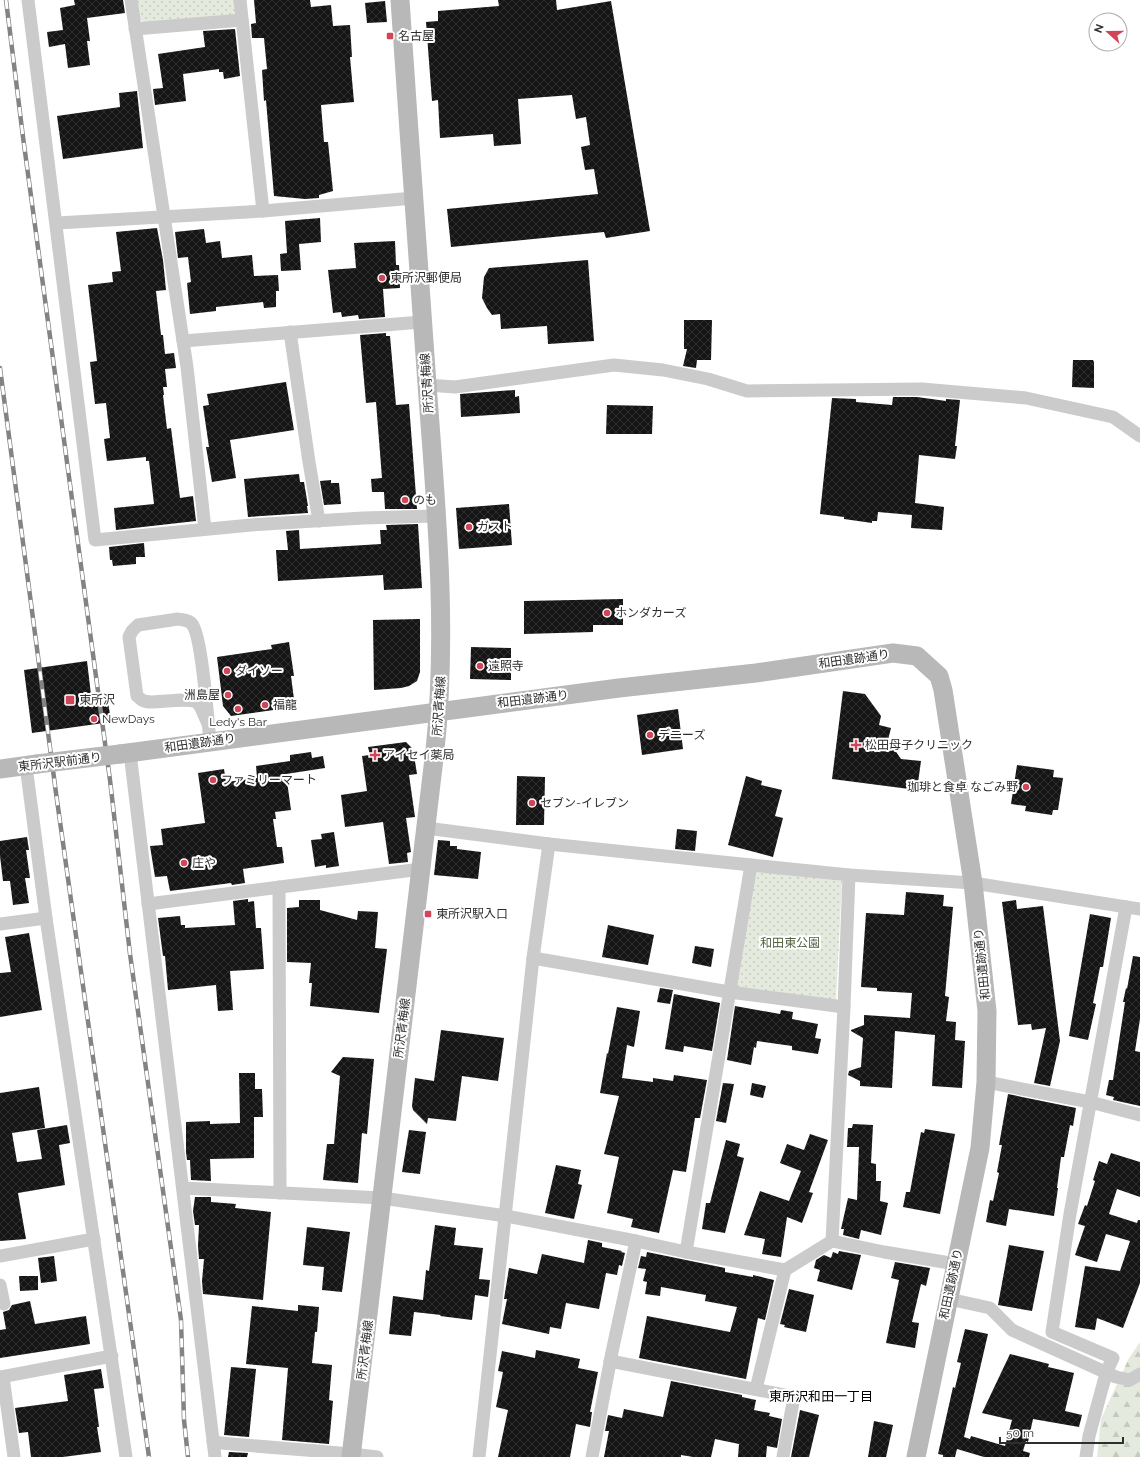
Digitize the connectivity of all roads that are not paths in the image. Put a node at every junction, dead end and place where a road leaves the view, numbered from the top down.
1 (28, 0) edge
2 (131, 0) edge
3 (240, 0) edge
4 (400, 0) edge
5 (242, 20) junction
6 (135, 29) junction
7 (414, 198) junction
8 (263, 211) junction
9 (164, 217) junction
10 (56, 223) junction
11 (422, 322) junction
12 (290, 332) junction
13 (183, 341) junction
14 (427, 385) junction
15 (1140, 436) edge
16 (436, 516) junction
17 (319, 521) junction
18 (205, 529) junction
19 (440, 712) junction
20 (209, 733) junction
21 (125, 754) junction
22 (31, 765) junction
23 (0, 769) edge
24 (426, 828) junction
25 (549, 844) junction
26 (751, 865) junction
27 (421, 869) junction
28 (849, 875) junction
29 (973, 884) junction
30 (278, 887) junction
31 (148, 904) junction
32 (1126, 907) junction
33 (1140, 909) edge
34 (46, 918) junction
35 (0, 924) edge
36 (533, 958) junction
37 (729, 992) junction
38 (844, 1007) junction
39 (986, 1082) junction
40 (1090, 1102) junction
41 (1140, 1115) edge
42 (182, 1188) junction
43 (280, 1193) junction
44 (382, 1198) junction
45 (506, 1216) junction
46 (94, 1239) junction
47 (636, 1241) junction
48 (832, 1241) junction
49 (686, 1252) junction
50 (0, 1256) edge
51 (956, 1264) junction
52 (785, 1270) junction
53 (0, 1285) edge
54 (949, 1299) junction
55 (4, 1304) dead end
56 (112, 1356) junction
57 (610, 1361) junction
58 (1140, 1374) edge
59 (2, 1377) edge
60 (756, 1389) junction
61 (213, 1442) junction
62 (351, 1455) edge
63 (14, 1457) edge
64 (126, 1457) edge
65 (215, 1457) edge
66 (377, 1457) edge
67 (479, 1457) edge
68 (592, 1457) edge
69 (783, 1457) edge
70 (916, 1457) edge
71 (1086, 1457) edge

1 - 10 street
2 - 6 street
3 - 5 street
4 - 7 street, 所沢青梅線
5 - 6 street
5 - 8 street
6 - 9 street
7 - 8 street
7 - 11 street, 所沢青梅線
8 - 9 street
9 - 10 street
9 - 13 street
10 - 18 street
11 - 12 street
11 - 14 street, 所沢青梅線
12 - 13 street
12 - 17 street
13 - 18 street
14 - 15 street
14 - 16 street, 所沢青梅線
16 - 17 street
16 - 19 street, 所沢青梅線
17 - 18 street
19 - 20 street, 和田遺跡通り
19 - 24 street, 所沢青梅線
19 - 29 street, 和田遺跡通り
20 - 20 street
20 - 21 street, 和田遺跡通り
21 - 22 street, 東所沢駅前通り, bridge
21 - 31 street
22 - 23 street, 東所沢駅前通り
22 - 34 street
24 - 25 street
24 - 27 street, 所沢青梅線
25 - 26 street
25 - 36 street
26 - 28 street
26 - 37 street
27 - 30 street
27 - 44 street, 所沢青梅線
28 - 29 street
28 - 38 street
29 - 32 street
29 - 39 street, 和田遺跡通り
30 - 31 street
30 - 43 street
31 - 42 street
32 - 33 street
32 - 40 street
34 - 35 street
34 - 46 street
36 - 37 street
36 - 45 street
37 - 38 street
37 - 49 street
38 - 48 street
39 - 40 street
39 - 51 street, 和田遺跡通り
40 - 41 street
40 - 71 street, bridge
42 - 43 street
42 - 61 street
43 - 44 street
44 - 45 street
44 - 62 street, 所沢青梅線
45 - 47 street
45 - 67 street
46 - 50 street
46 - 56 street
47 - 49 street
47 - 57 street
48 - 51 street
48 - 52 street
49 - 52 street
51 - 54 street, 和田遺跡通り
52 - 60 street
53 - 55 street
54 - 58 street
54 - 70 street, 和田遺跡通り
56 - 59 street
56 - 64 street
57 - 60 street
57 - 68 street
59 - 63 street
60 - 69 street
61 - 62 street
61 - 65 street
62 - 66 street

